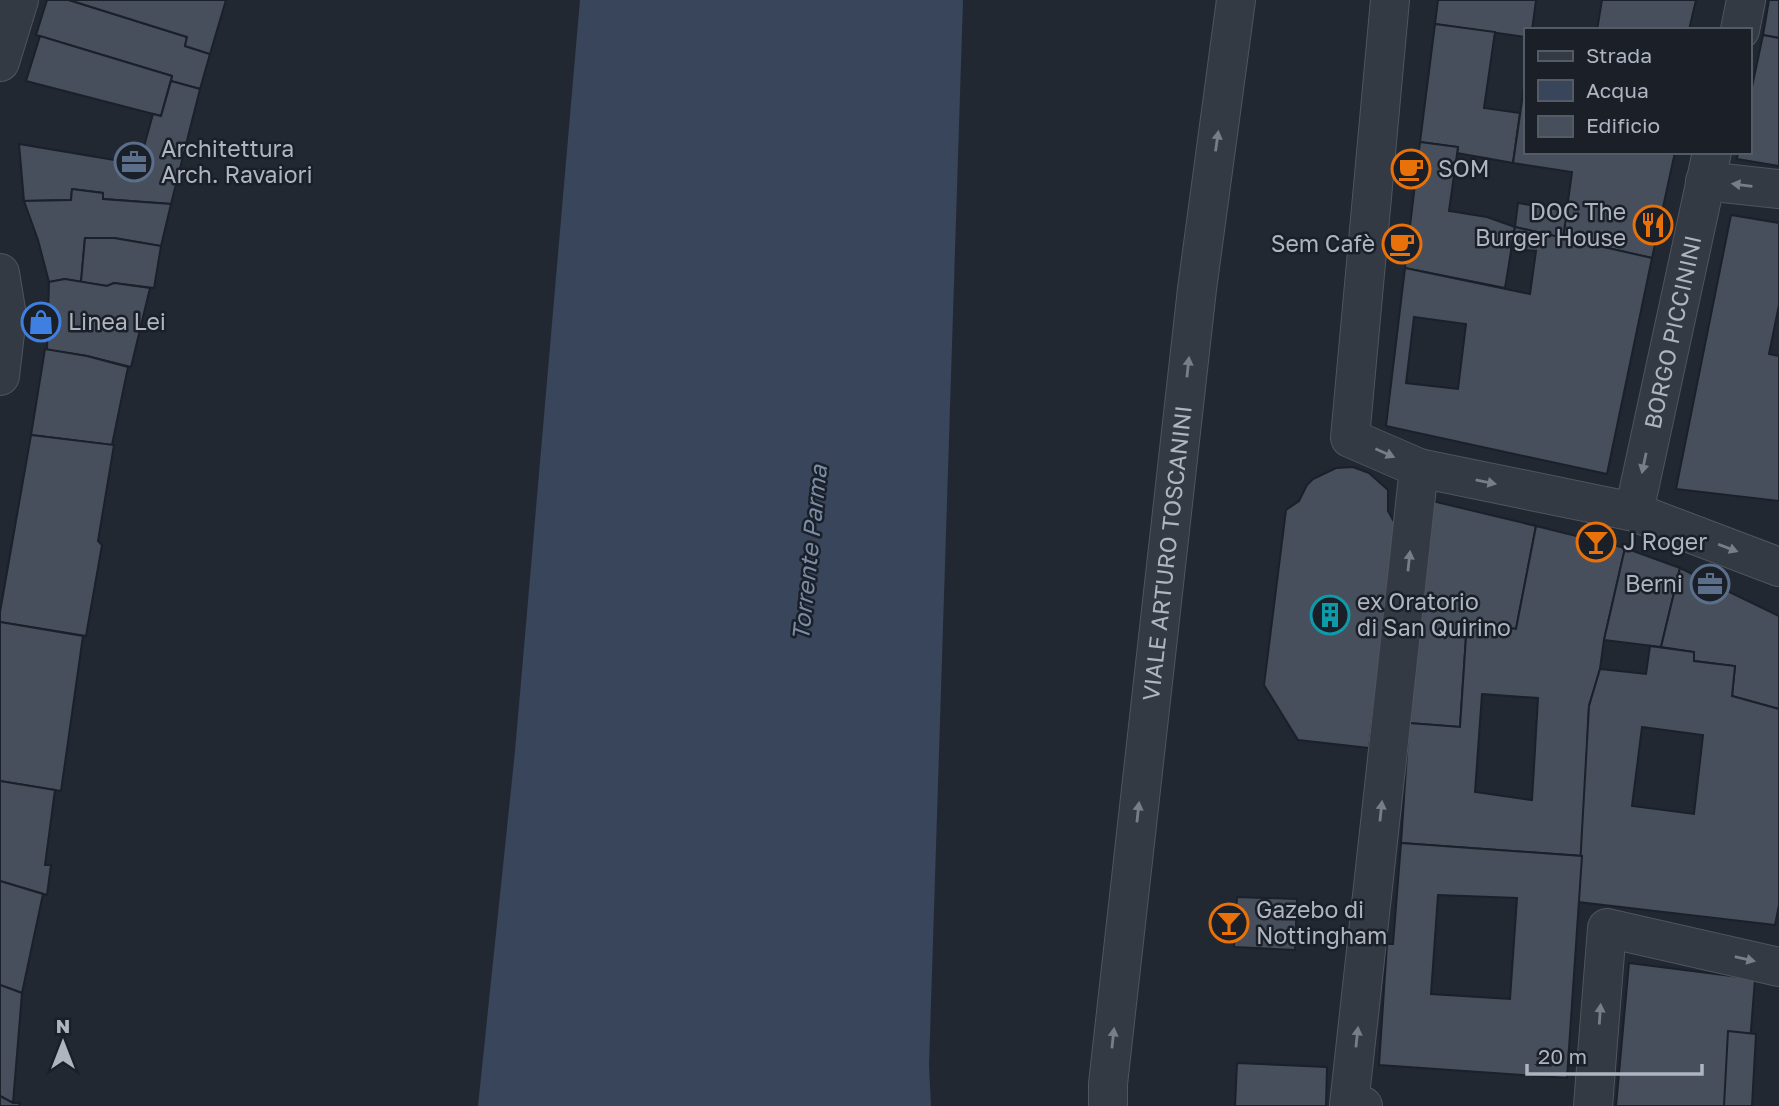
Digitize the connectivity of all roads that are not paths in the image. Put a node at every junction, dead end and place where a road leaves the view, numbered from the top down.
1 (19, 0) edge
2 (1236, 0) edge
3 (1390, 0) edge
4 (1746, 0) edge
5 (1740, 28) edge
6 (0, 62) edge
7 (1709, 166) edge
8 (1779, 189) edge
9 (0, 273) edge
10 (0, 376) edge
11 (1419, 468) junction
12 (1634, 512) junction
13 (1779, 567) edge
14 (1779, 967) edge
15 (1349, 1105) edge
16 (1108, 1106) edge
17 (1363, 1106) edge
18 (1593, 1106) edge

1 - 6 street
16 -> 2 street, VIALE ARTURO TOSCANINI
3 -> 11 street
4 - 5 street
8 -> 7 street
7 -> 12 street, BORGO PICCININI
9 - 10 street
11 -> 12 street
15 -> 11 street
12 -> 13 street
18 -> 14 street
15 - 17 street

